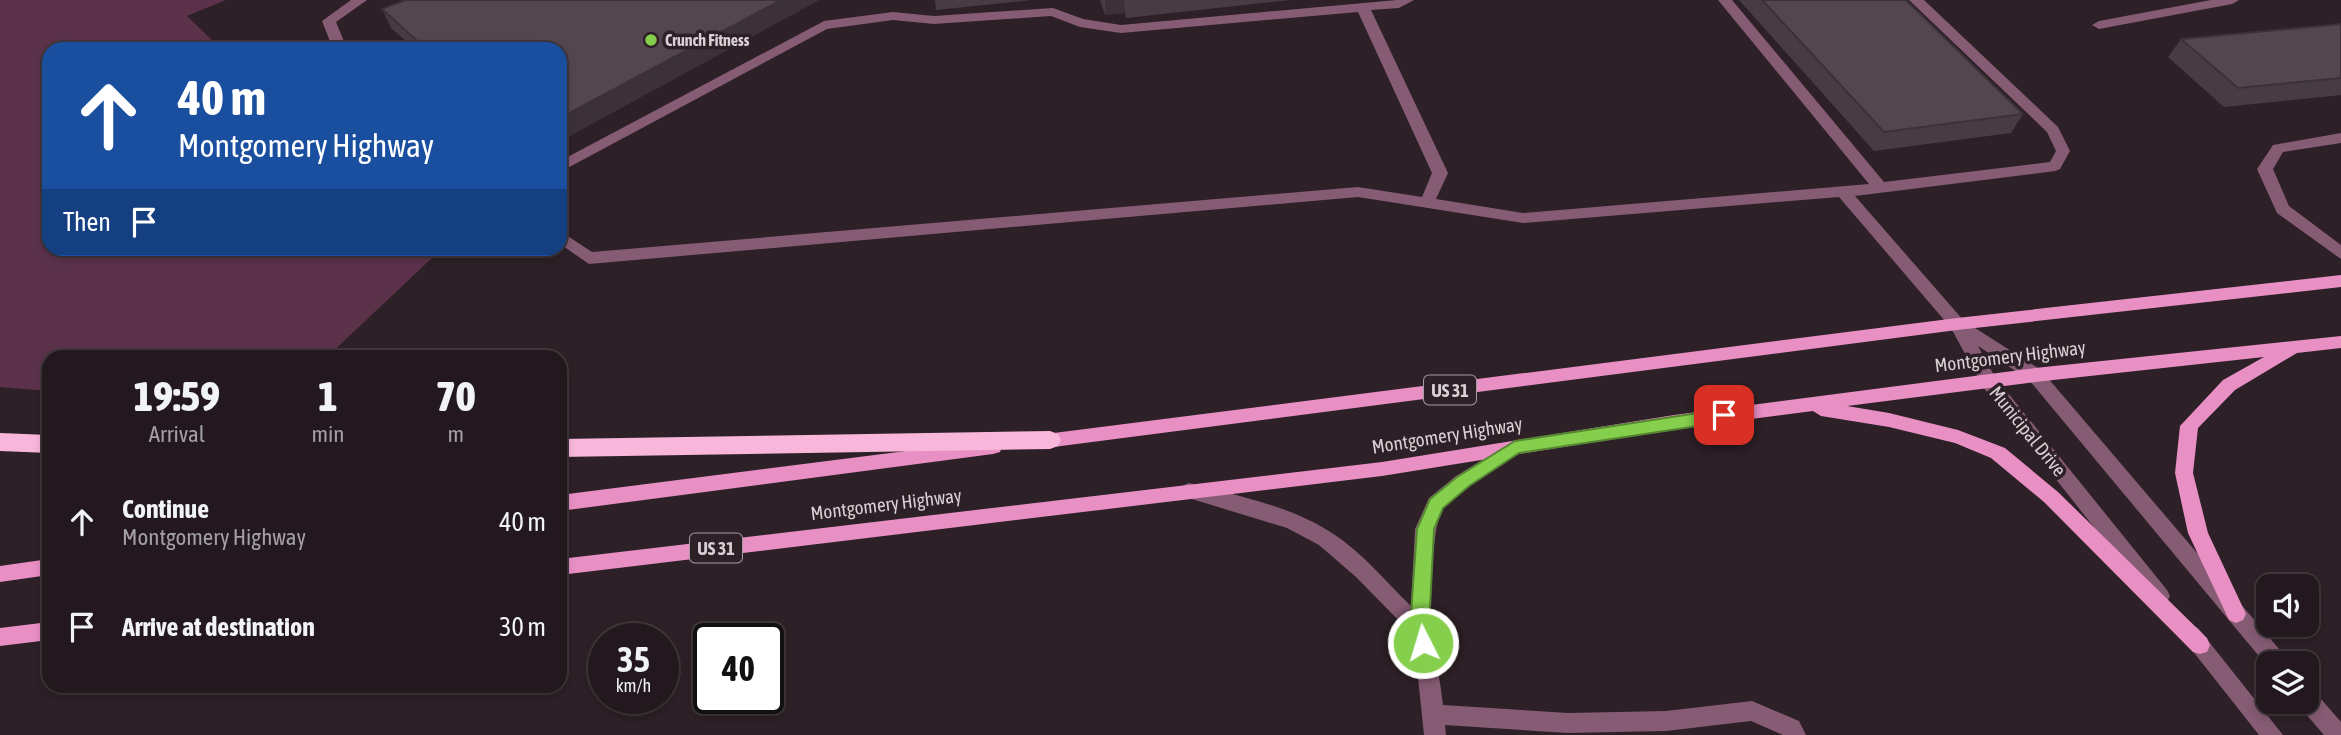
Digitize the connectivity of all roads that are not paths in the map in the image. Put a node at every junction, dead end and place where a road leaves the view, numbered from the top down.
1 (360, 0) edge
2 (1725, 0) edge
3 (1916, 0) edge
4 (2232, 0) edge
5 (1403, 2) edge
6 (1363, 8) junction
7 (2099, 25) dead end
8 (337, 42) edge
9 (2341, 138) edge
10 (567, 163) edge
11 (1881, 188) junction
12 (1843, 192) junction
13 (1427, 203) junction
14 (567, 241) edge
15 (2341, 254) edge
16 (2341, 281) edge
17 (1957, 324) junction
18 (2341, 342) edge
19 (2296, 347) junction
20 (2035, 375) junction
21 (1989, 382) junction
22 (1801, 406) junction
23 (1050, 440) junction
24 (0, 442) edge
25 (42, 444) edge
26 (1515, 447) junction
27 (567, 448) edge
28 (1189, 491) junction
29 (567, 502) edge
30 (567, 566) edge
31 (42, 568) edge
32 (0, 574) edge
33 (2236, 614) junction
34 (1420, 628) junction
35 (42, 632) edge
36 (0, 637) edge
37 (2200, 645) junction
38 (2268, 651) edge
39 (2319, 713) edge
40 (1434, 724) edge
41 (1620, 728) edge
42 (1794, 735) edge
43 (2272, 735) edge
44 (2338, 735) edge

1 - 8 street
2 - 11 street
3 - 11 street
4 - 7 street
5 - 6 street
6 - 10 street
6 - 13 street
9 - 15 street
11 - 12 street
12 - 13 street
12 - 17 street
13 - 14 street
16 - 17 main road, Montgomery Highway / US 31
17 - 20 street, Municipal Drive
17 - 21 street, Municipal Drive
17 - 23 main road, Montgomery Highway / US 31
18 - 19 main road, Montgomery Highway / US 31
19 - 20 main road, Montgomery Highway / US 31
19 - 33 main road
20 - 21 main road, Montgomery Highway / US 31
20 - 33 street, Municipal Drive
21 - 22 main road, Montgomery Highway / US 31
21 - 37 street, Municipal Drive
22 - 26 main road, Montgomery Highway / US 31
22 - 37 main road
23 - 27 highway
23 - 29 main road, Montgomery Highway / US 31
24 - 25 highway
26 - 28 main road, Montgomery Highway / US 31
26 - 34 street
28 - 30 main road, Montgomery Highway / US 31
28 - 34 street
31 - 32 main road
33 - 38 street, Municipal Drive
34 - 40 street
35 - 36 main road
37 - 43 street, Municipal Drive
39 - 44 street
40 - 41 street
41 - 42 street

